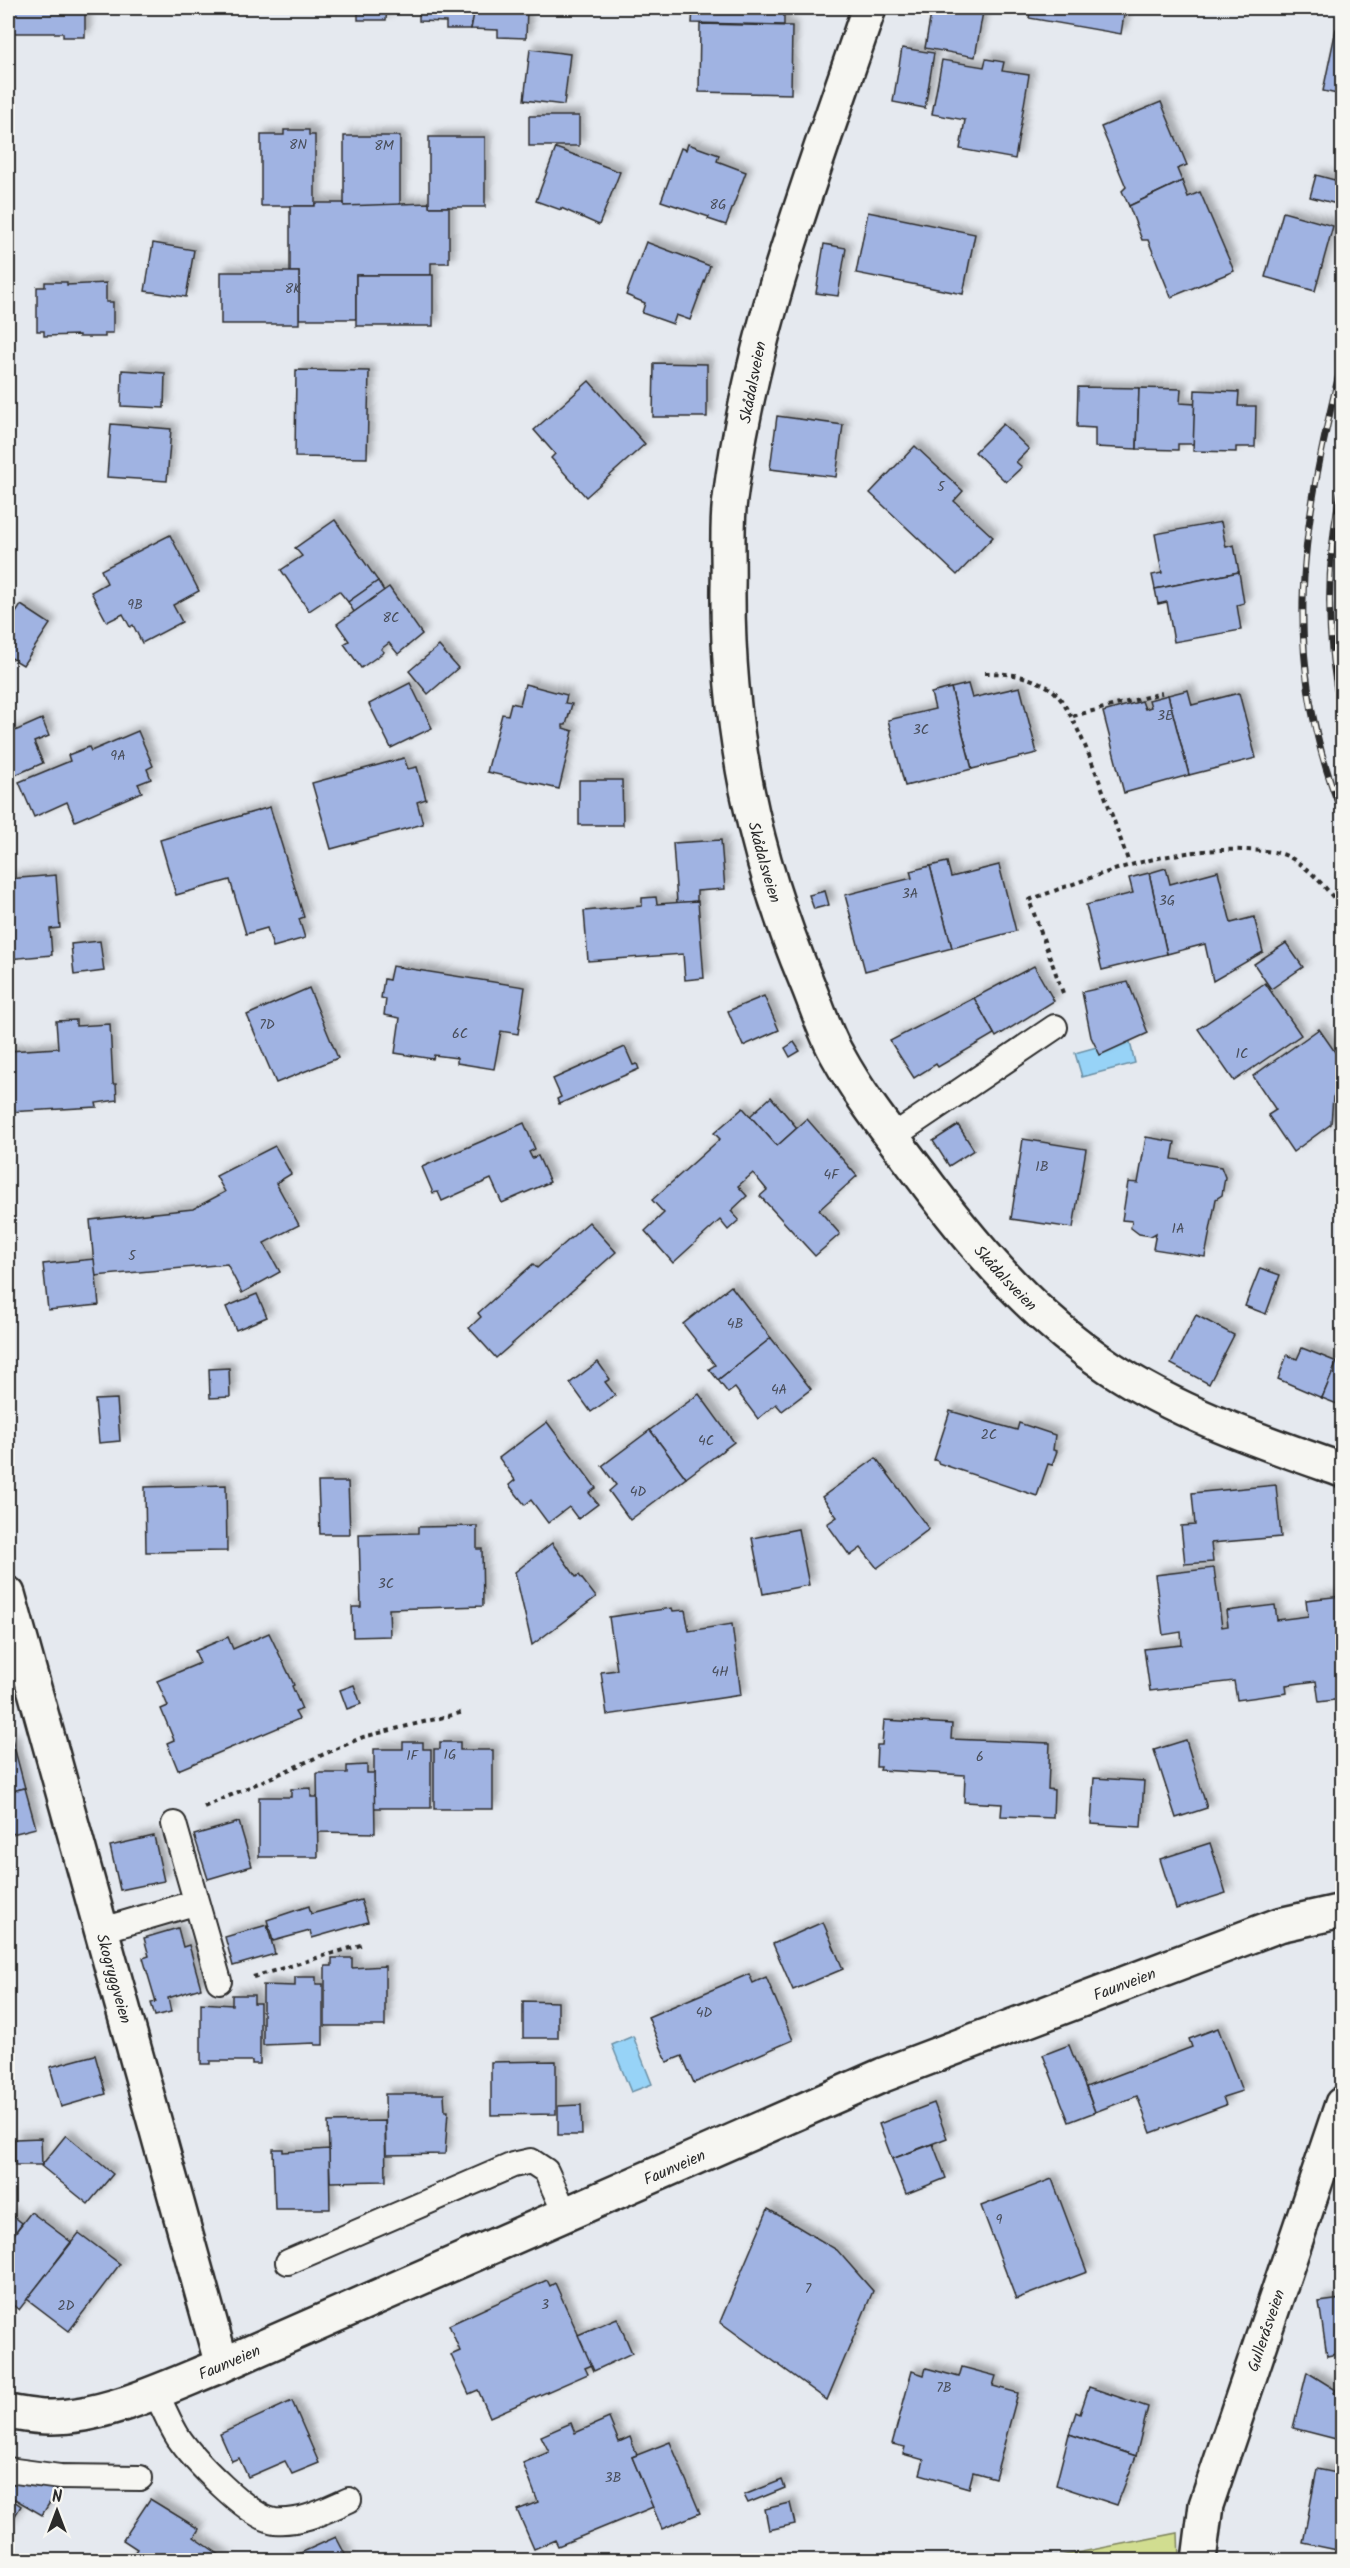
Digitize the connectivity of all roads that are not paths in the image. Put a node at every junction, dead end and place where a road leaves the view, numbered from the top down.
1 (869, 8) edge
2 (1055, 1027) road end
3 (892, 1137) junction
4 (1342, 1470) edge
5 (8, 1594) edge
6 (174, 1824) road end
7 (194, 1903) junction
8 (1342, 1911) edge
9 (102, 1930) junction
10 (219, 1981) road end
11 (1342, 2104) edge
12 (566, 2215) junction
13 (288, 2262) dead end
14 (222, 2365) junction
15 (155, 2392) junction
16 (8, 2412) edge
17 (8, 2470) edge
18 (141, 2478) dead end
19 (349, 2500) dead end
20 (1199, 2560) edge

1 - 3 street, Skådalsveien
2 - 3 lane
3 - 4 street, Skådalsveien
5 - 9 street, Skogryggveien
6 - 7 lane
7 - 9 lane
7 - 10 lane
8 - 12 street, Faunveien
9 - 14 street, Skogryggveien
11 - 20 street, Gulleråsveien
12 - 13 lane
12 - 14 street, Faunveien
14 - 15 street, Faunveien
15 - 16 street, Faunveien
15 - 19 lane
17 - 18 lane

